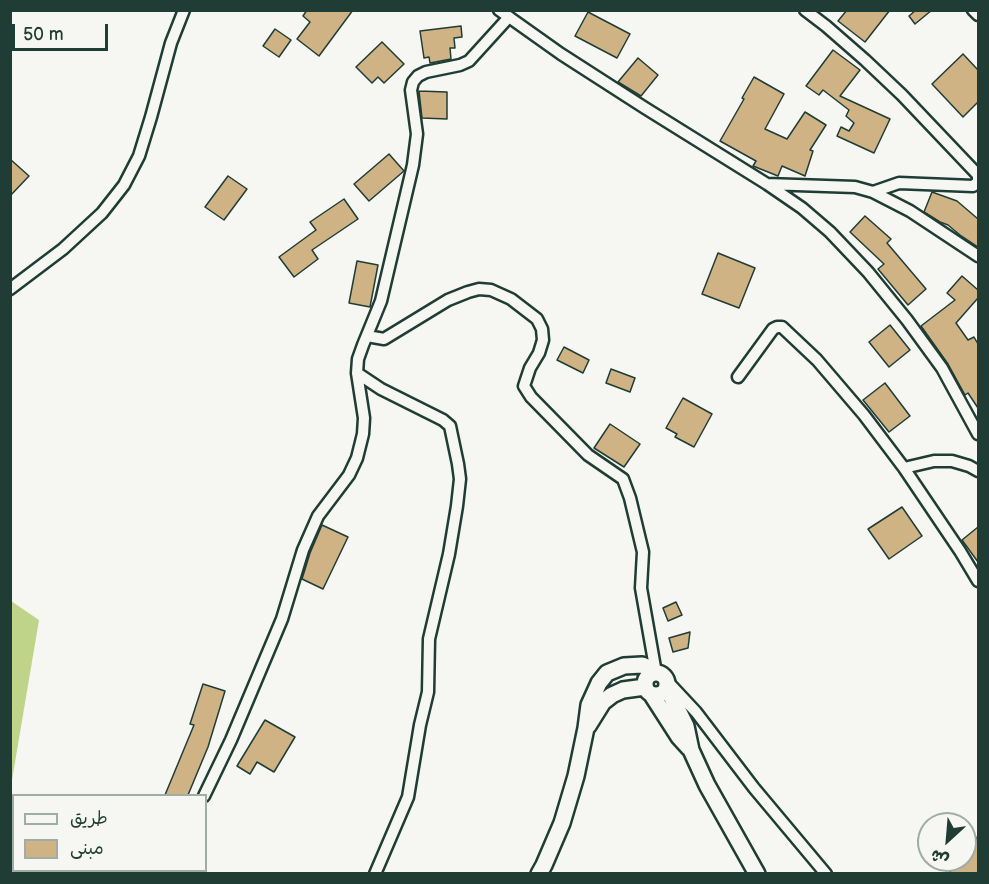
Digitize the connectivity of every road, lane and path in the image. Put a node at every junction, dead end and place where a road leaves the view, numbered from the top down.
1 (184, 10) edge
2 (499, 10) edge
3 (805, 10) edge
4 (973, 10) edge
5 (978, 15) edge
6 (509, 17) junction
7 (767, 184) junction
8 (873, 192) junction
9 (978, 256) edge
10 (10, 290) edge
11 (367, 336) junction
12 (357, 373) junction
13 (738, 377) dead end
14 (978, 434) edge
15 (904, 468) junction
16 (978, 471) edge
17 (978, 581) edge
18 (661, 679) junction
19 (649, 691) junction
20 (586, 728) junction
21 (692, 750) junction
22 (204, 794) edge
23 (375, 873) edge
24 (539, 873) edge
25 (757, 873) edge
26 (826, 873) edge

1 - 10 street
2 - 6 street
3 - 8 street
4 - 5 street
6 - 7 street
6 - 11 street
7 - 8 street
7 - 14 street
8 - 9 street
11 - 12 street
11 - 18 street
12 - 22 street
12 - 23 street
13 - 15 street
15 - 16 street
15 - 17 street
18 - 19 main road
18 - 20 main road
18 - 21 main road
18 - 26 street
19 - 20 main road
19 - 21 main road
20 - 24 main road
21 - 25 main road

